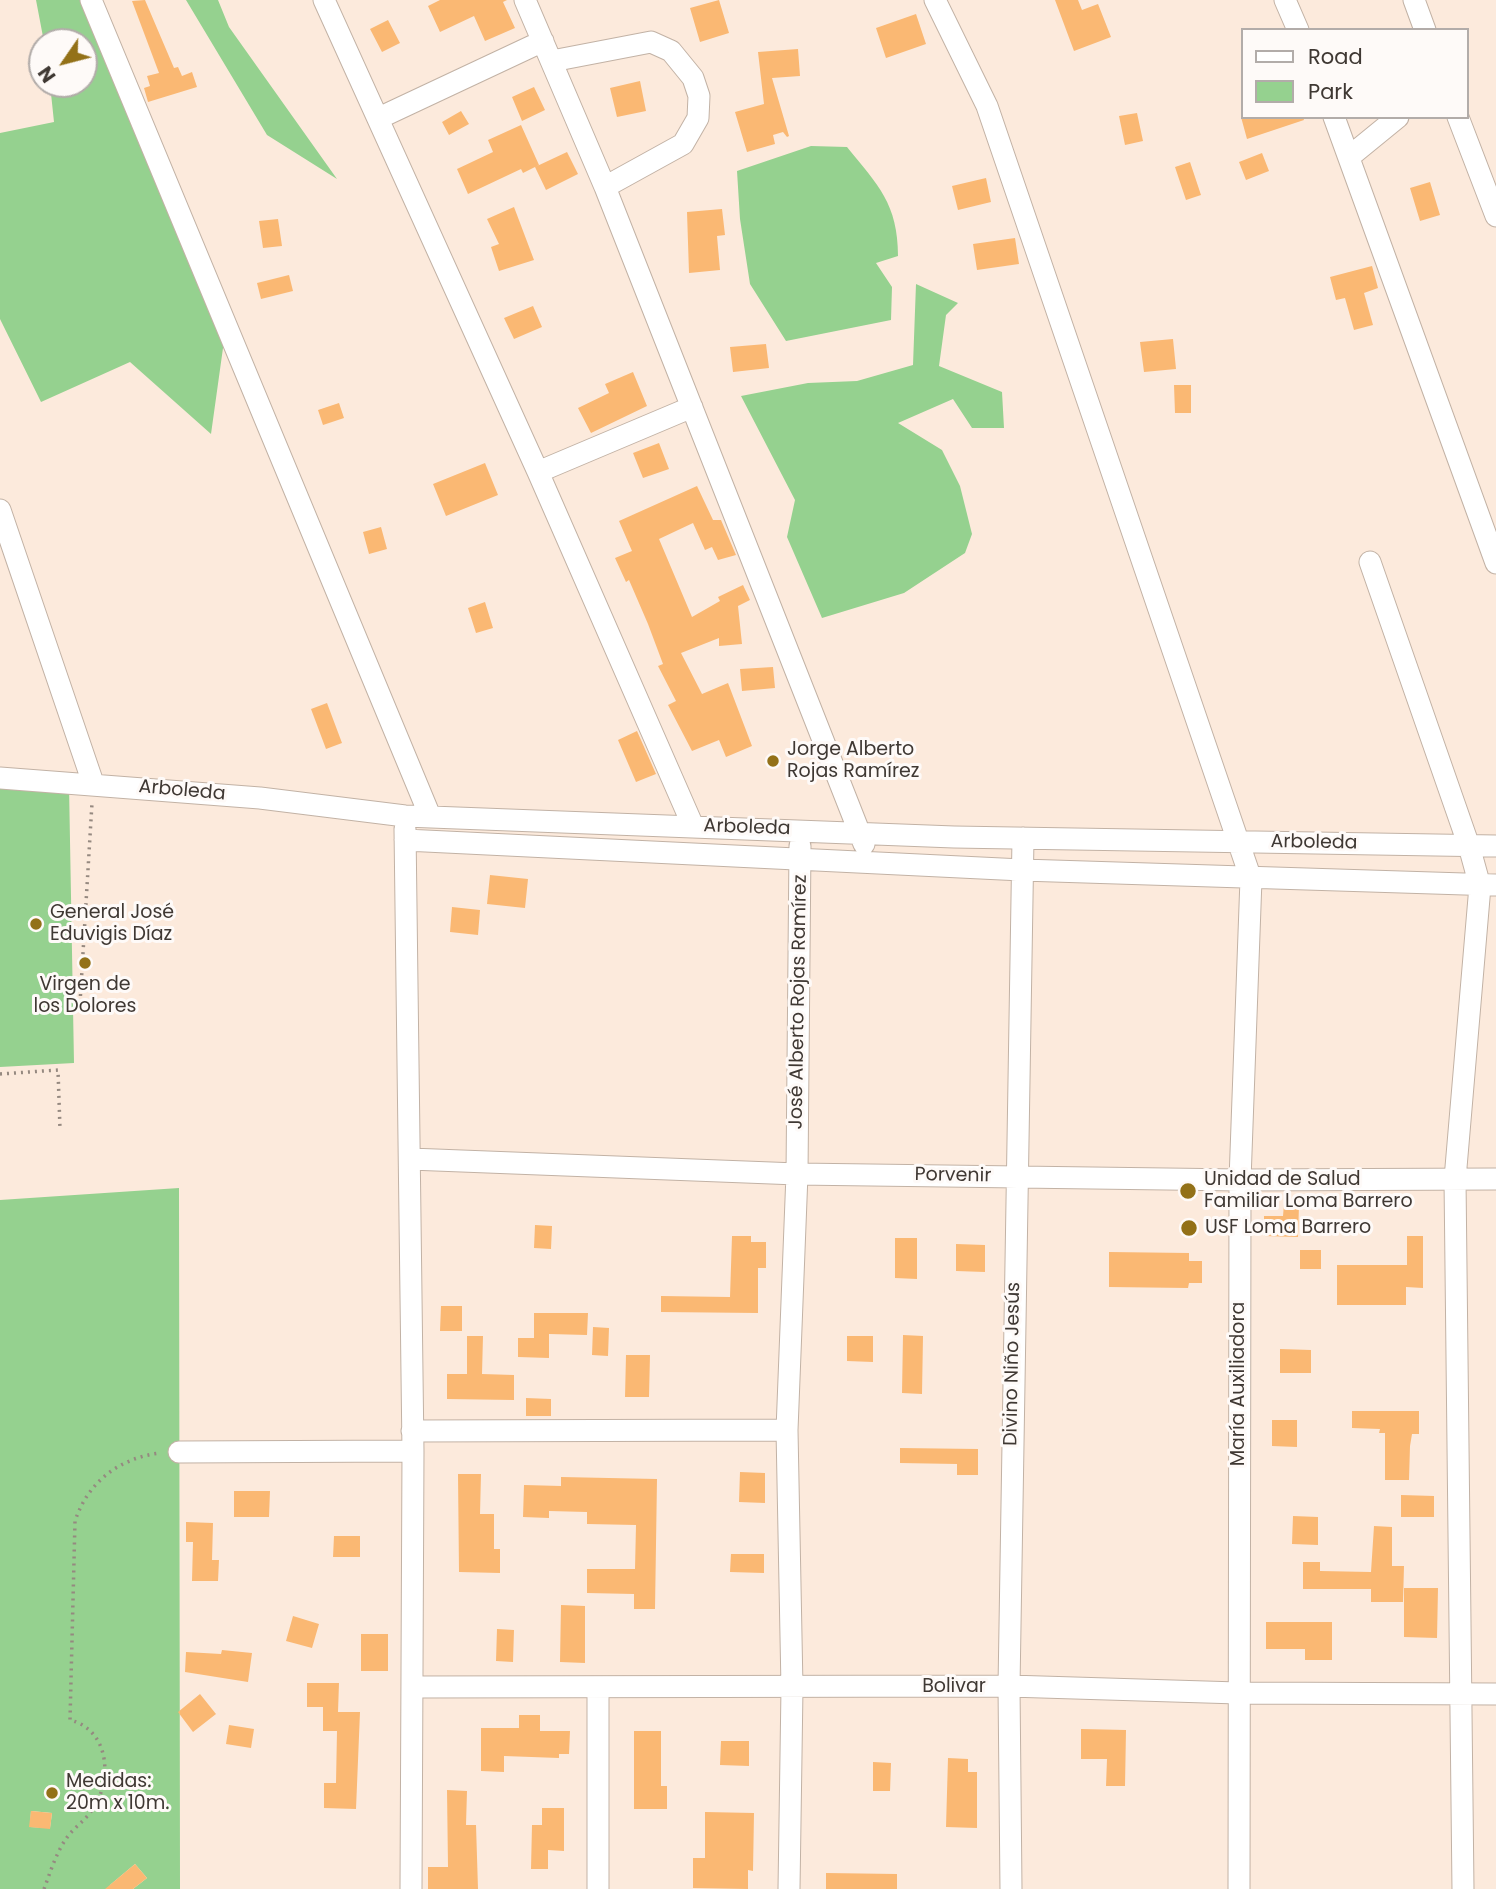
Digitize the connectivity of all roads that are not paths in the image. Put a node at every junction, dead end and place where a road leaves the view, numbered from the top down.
1 (91, 0) edge
2 (324, 0) edge
3 (525, 0) edge
4 (935, 0) edge
5 (1286, 0) edge
6 (1414, 0) edge
7 (1297, 28) edge
8 (1424, 28) edge
9 (543, 41) junction
10 (552, 61) junction
11 (379, 118) junction
12 (1335, 119) edge
13 (1396, 119) edge
14 (1459, 119) edge
15 (1349, 157) junction
16 (605, 187) junction
17 (1496, 216) edge
18 (692, 407) junction
19 (538, 472) junction
20 (0, 510) edge
21 (1370, 562) dead end
22 (1496, 563) edge
23 (0, 778) edge
24 (93, 783) junction
25 (405, 816) junction
26 (430, 816) junction
27 (693, 826) junction
28 (800, 830) junction
29 (859, 833) junction
30 (1023, 838) junction
31 (405, 840) junction
32 (1241, 842) junction
33 (1469, 846) junction
34 (1496, 846) edge
35 (800, 859) junction
36 (870, 863) junction
37 (1022, 870) junction
38 (1251, 879) junction
39 (1488, 885) edge
40 (410, 1159) junction
41 (797, 1174) junction
42 (1016, 1176) junction
43 (1455, 1179) junction
44 (1496, 1179) edge
45 (1240, 1180) junction
46 (788, 1430) junction
47 (413, 1441) junction
48 (179, 1452) road end
49 (413, 1686) junction
50 (1009, 1686) junction
51 (598, 1688) junction
52 (792, 1688) junction
53 (1238, 1693) junction
54 (1496, 1694) edge
55 (1462, 1695) junction
56 (411, 1889) edge
57 (598, 1889) edge
58 (789, 1889) edge
59 (1011, 1889) edge
60 (1239, 1889) edge
61 (1464, 1889) edge

1 - 26 street
2 - 11 street
3 - 9 street
4 - 32 street, María Auxiliadora
5 - 7 street
6 - 8 street
9 - 10 street
9 - 11 street
10 - 16 street
10 - 16 street
11 - 19 street
12 - 15 street
13 - 15 street
14 - 17 street
15 - 22 street
16 - 18 street
18 - 19 street
18 - 29 street
19 - 27 street
20 - 24 street
21 - 33 street
23 - 24 street, Arboleda
24 - 25 street, Arboleda
25 - 26 street, Arboleda
25 - 31 street
26 - 27 street, Arboleda
27 - 28 street, Arboleda
28 - 29 street, Arboleda
28 - 35 street, José Alberto Rojas Ramírez
29 - 30 street, Arboleda
29 - 36 street
30 - 32 street, Arboleda
30 - 37 street, Divino Niño Jesús
31 - 35 street, Arboleda
31 - 40 street
32 - 33 street, Arboleda
32 - 38 street, María Auxiliadora
33 - 34 street, Arboleda
33 - 39 street
35 - 36 street, Arboleda
35 - 41 street, José Alberto Rojas Ramírez
36 - 37 street, Arboleda
37 - 38 street, Arboleda
37 - 42 street, Divino Niño Jesús
38 - 39 street, Arboleda
38 - 45 street, María Auxiliadora
39 - 43 street
40 - 41 street, Porvenir
40 - 47 street
41 - 42 street, Porvenir
41 - 46 street, José Alberto Rojas Ramírez
42 - 45 street, Porvenir
42 - 50 street, Divino Niño Jesús
43 - 44 street, Porvenir
43 - 45 street, Porvenir
43 - 55 street
45 - 53 street, María Auxiliadora
46 - 47 street
46 - 52 street, José Alberto Rojas Ramírez
47 - 48 street
47 - 49 street
49 - 51 street, Bolivar
49 - 56 street
50 - 52 street, Bolivar
50 - 53 street, Bolivar
50 - 59 street, Divino Niño Jesús
51 - 52 street, Bolivar
51 - 57 street
52 - 58 street, José Alberto Rojas Ramírez
53 - 55 street, Bolivar
53 - 60 street, María Auxiliadora
54 - 55 street, Bolivar
55 - 61 street

